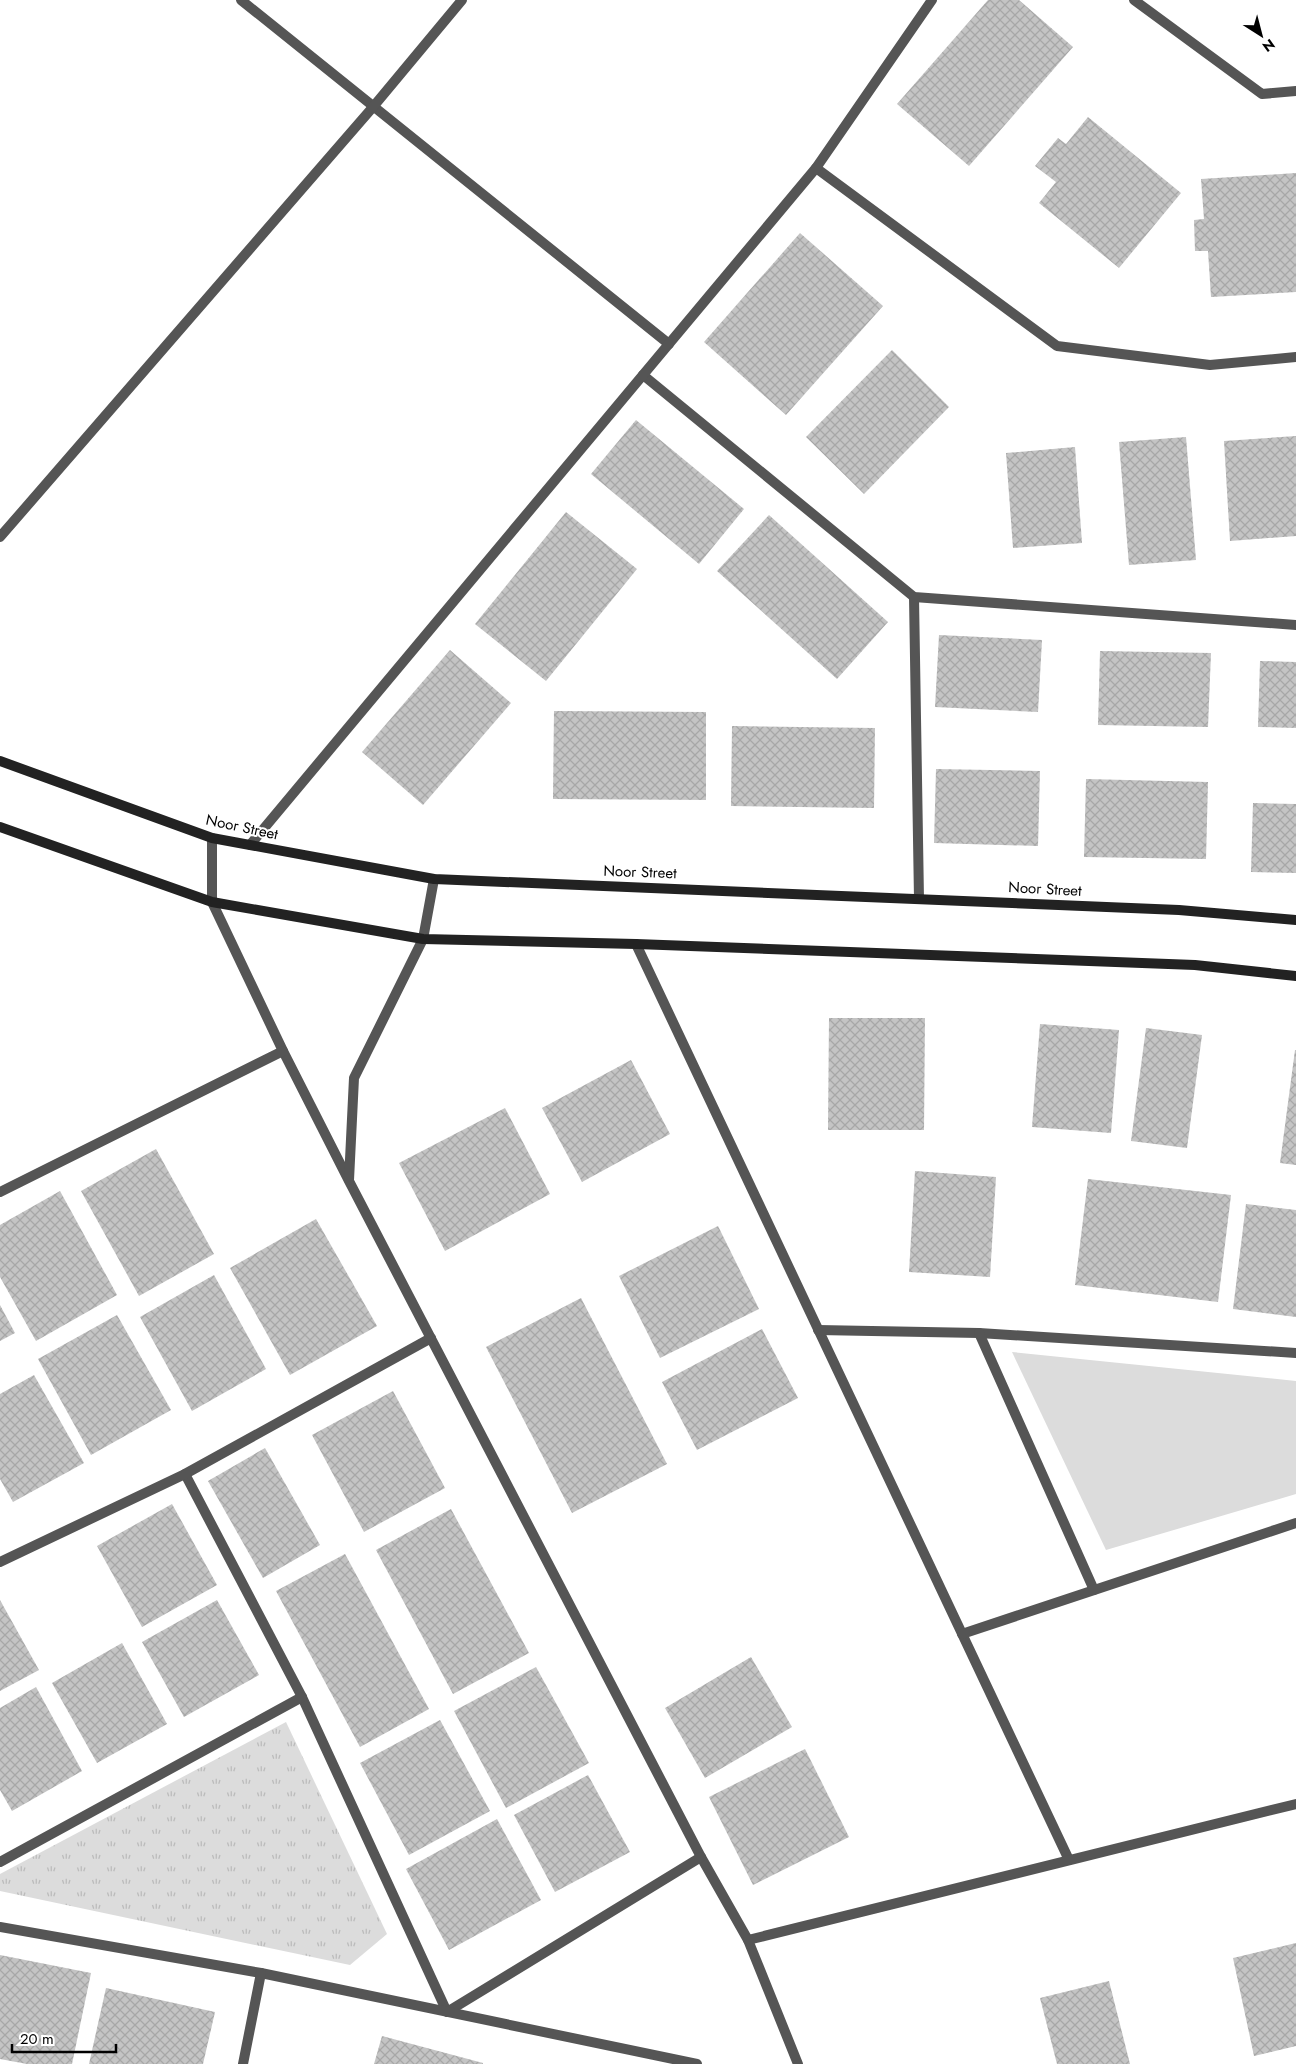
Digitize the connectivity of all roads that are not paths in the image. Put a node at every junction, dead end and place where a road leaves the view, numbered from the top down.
1 (241, 0) edge
2 (462, 0) edge
3 (932, 0) edge
4 (1134, 0) edge
5 (1296, 91) edge
6 (373, 107) junction
7 (816, 168) junction
8 (669, 344) junction
9 (1296, 357) edge
10 (643, 375) junction
11 (0, 537) edge
12 (914, 597) junction
13 (1296, 625) edge
14 (0, 761) edge
15 (0, 827) edge
16 (212, 838) junction
17 (250, 845) junction
18 (434, 879) junction
19 (919, 899) junction
20 (212, 902) junction
21 (1296, 920) edge
22 (423, 939) junction
23 (636, 944) junction
24 (1296, 976) edge
25 (283, 1051) junction
26 (349, 1181) junction
27 (0, 1192) edge
28 (818, 1330) junction
29 (979, 1333) junction
30 (431, 1338) junction
31 (1296, 1352) edge
32 (185, 1474) junction
33 (1296, 1523) edge
34 (0, 1562) edge
35 (1094, 1590) junction
36 (962, 1634) junction
37 (302, 1698) junction
38 (1296, 1804) edge
39 (701, 1857) junction
40 (1069, 1860) junction
41 (0, 1862) edge
42 (0, 1927) edge
43 (748, 1940) junction
44 (261, 1973) junction
45 (447, 2012) junction
46 (243, 2064) edge
47 (697, 2064) edge
48 (798, 2064) edge

1 - 6 street
2 - 6 street
3 - 7 street
4 - 5 street
6 - 8 street
6 - 11 street
7 - 8 street
7 - 9 street
8 - 10 street
10 - 12 street
10 - 17 street
12 - 13 street
12 - 19 street
14 - 16 main road, Noor Street
15 - 20 main road
16 - 17 main road, Noor Street
16 - 20 street
17 - 18 main road, Noor Street
18 - 19 main road, Noor Street
18 - 22 street
19 - 21 main road, Noor Street
20 - 22 main road
20 - 25 street
22 - 23 main road
22 - 26 street
23 - 24 main road
23 - 28 street
25 - 26 street
25 - 27 street
26 - 30 street
28 - 29 street
28 - 36 street
29 - 31 street
29 - 35 street
30 - 32 street
30 - 39 street
32 - 34 street
32 - 37 street
33 - 35 street
35 - 36 street
36 - 40 street
37 - 41 street
37 - 45 street
38 - 40 street
39 - 43 street
39 - 45 street
40 - 43 street
42 - 44 street
43 - 48 street
44 - 45 street
44 - 46 street
45 - 47 street

